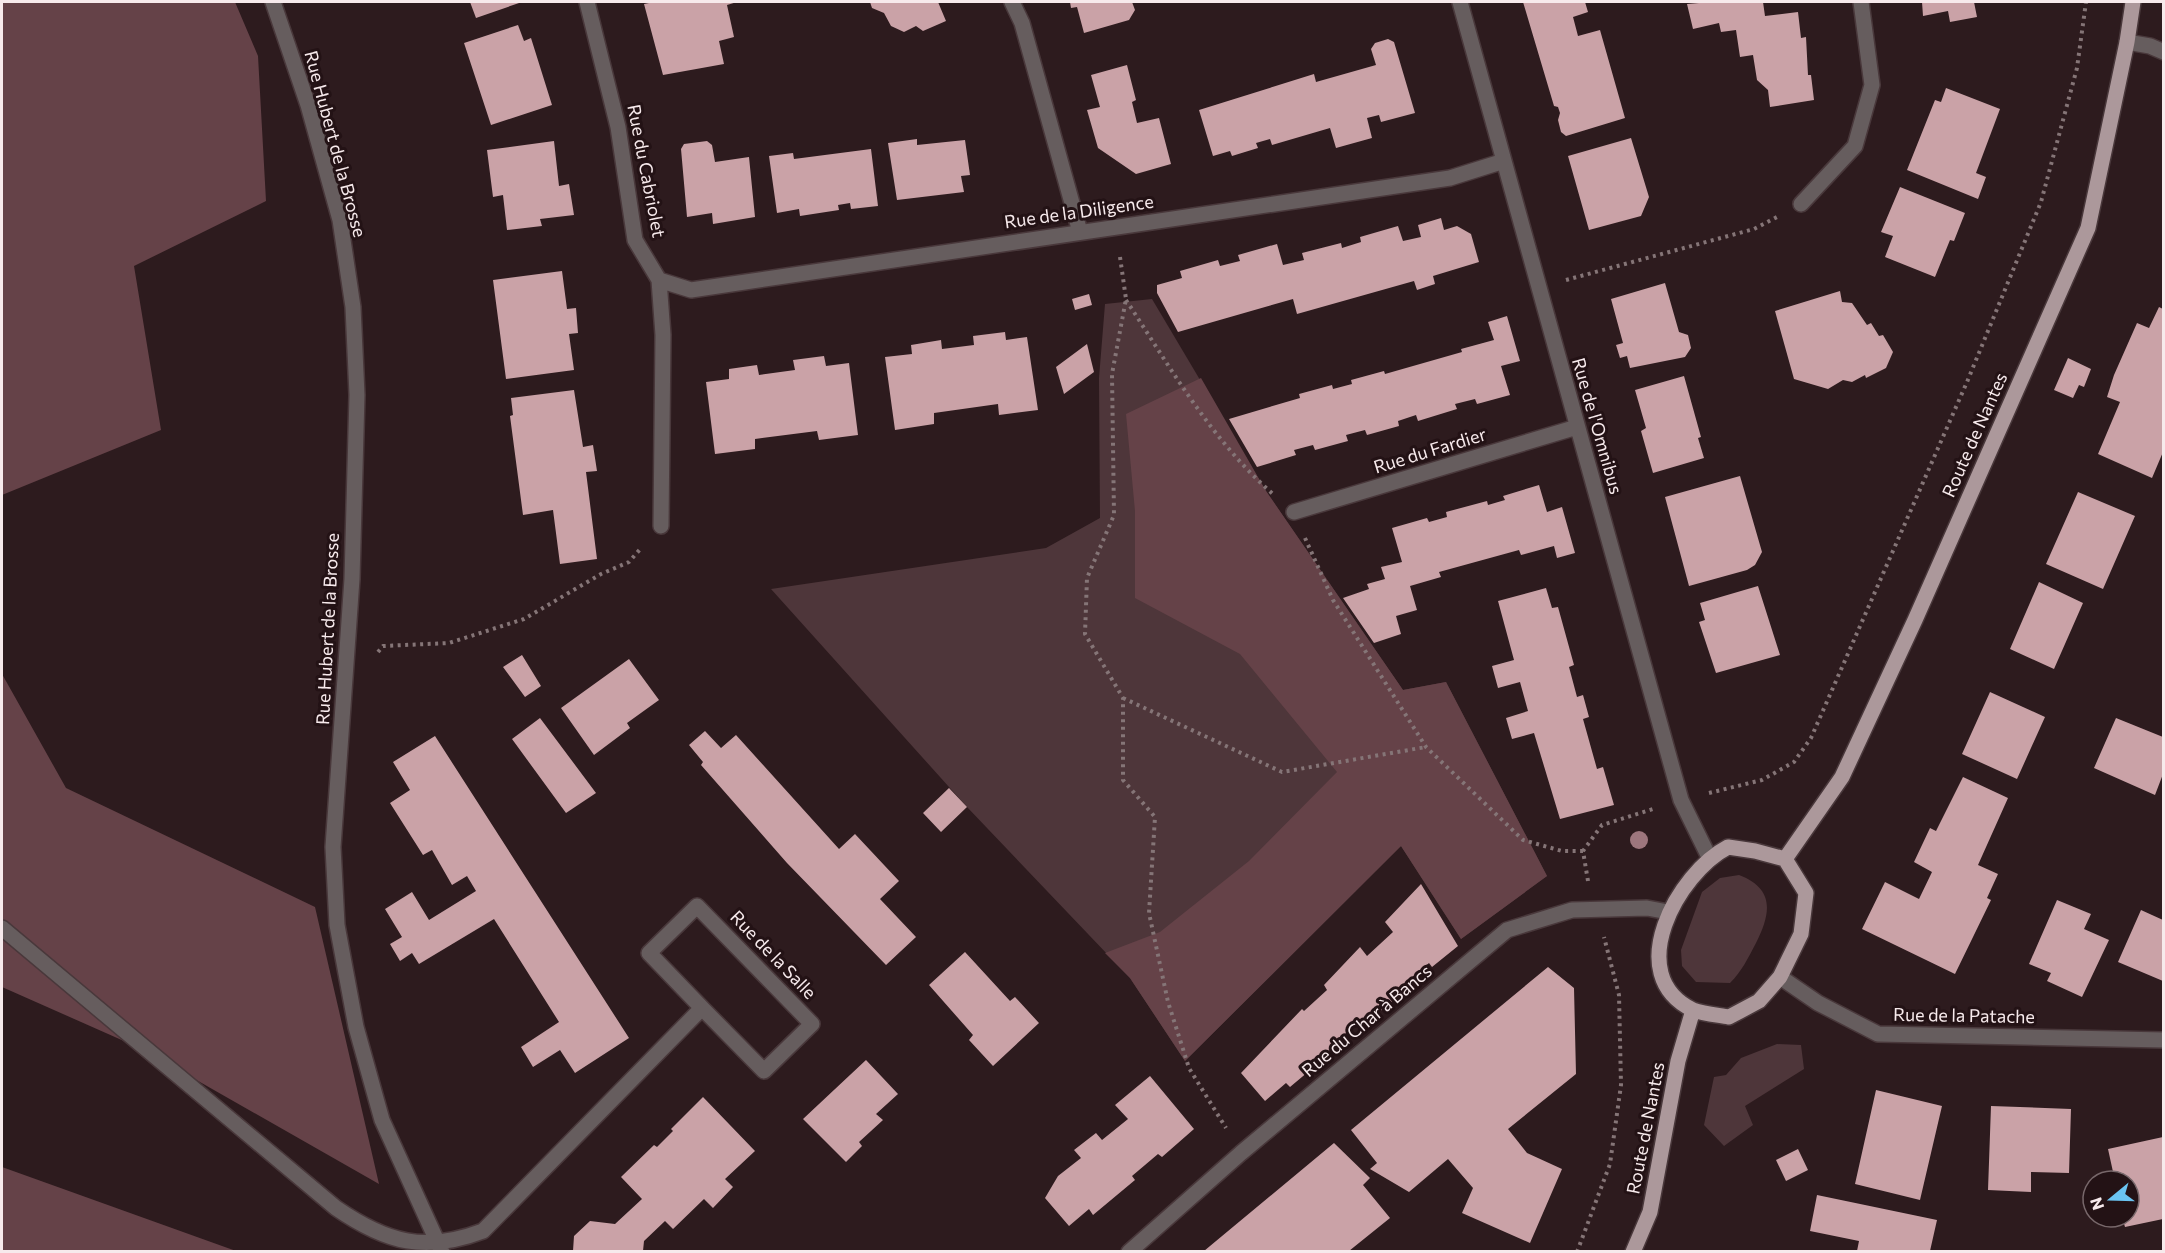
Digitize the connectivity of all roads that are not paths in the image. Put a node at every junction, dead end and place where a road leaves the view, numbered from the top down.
1 (273, 2) edge
2 (587, 2) edge
3 (1012, 2) edge
4 (1460, 2) edge
5 (1861, 2) edge
6 (2133, 2) edge
7 (2127, 42) junction
8 (2163, 52) edge
9 (1504, 161) junction
10 (1801, 204) road end
11 (1080, 232) junction
12 (659, 280) junction
13 (1577, 427) junction
14 (1294, 512) road end
15 (661, 526) road end
16 (1710, 857) junction
17 (1785, 859) junction
18 (1668, 912) junction
19 (2, 928) edge
20 (1780, 976) junction
21 (702, 1008) junction
22 (1693, 1010) junction
23 (2163, 1040) edge
24 (441, 1249) edge
25 (1129, 1251) edge
26 (1632, 1251) edge

1 - 24 street, Rue Hubert de la Brosse
2 - 12 street, Rue du Cabriolet
3 - 11 street
4 - 9 street, Rue de l'Omnibus
5 - 10 street
6 - 7 main road, Route de Nantes
7 - 8 street
7 - 17 main road, Route de Nantes
9 - 11 street, Rue de la Diligence
9 - 13 street, Rue de l'Omnibus
11 - 12 street, Rue de la Diligence
12 - 15 street, Rue du Cabriolet
13 - 14 street, Rue du Fardier
13 - 16 street, Rue de l'Omnibus
16 - 17 main road
16 - 18 main road
17 - 20 main road
18 - 22 main road
18 - 25 street, Rue du Char à Bancs
19 - 24 street
20 - 22 main road
20 - 23 street, Rue de la Patache
21 - 21 street, Rue de la Salle
21 - 24 street
22 - 26 main road, Route de Nantes

